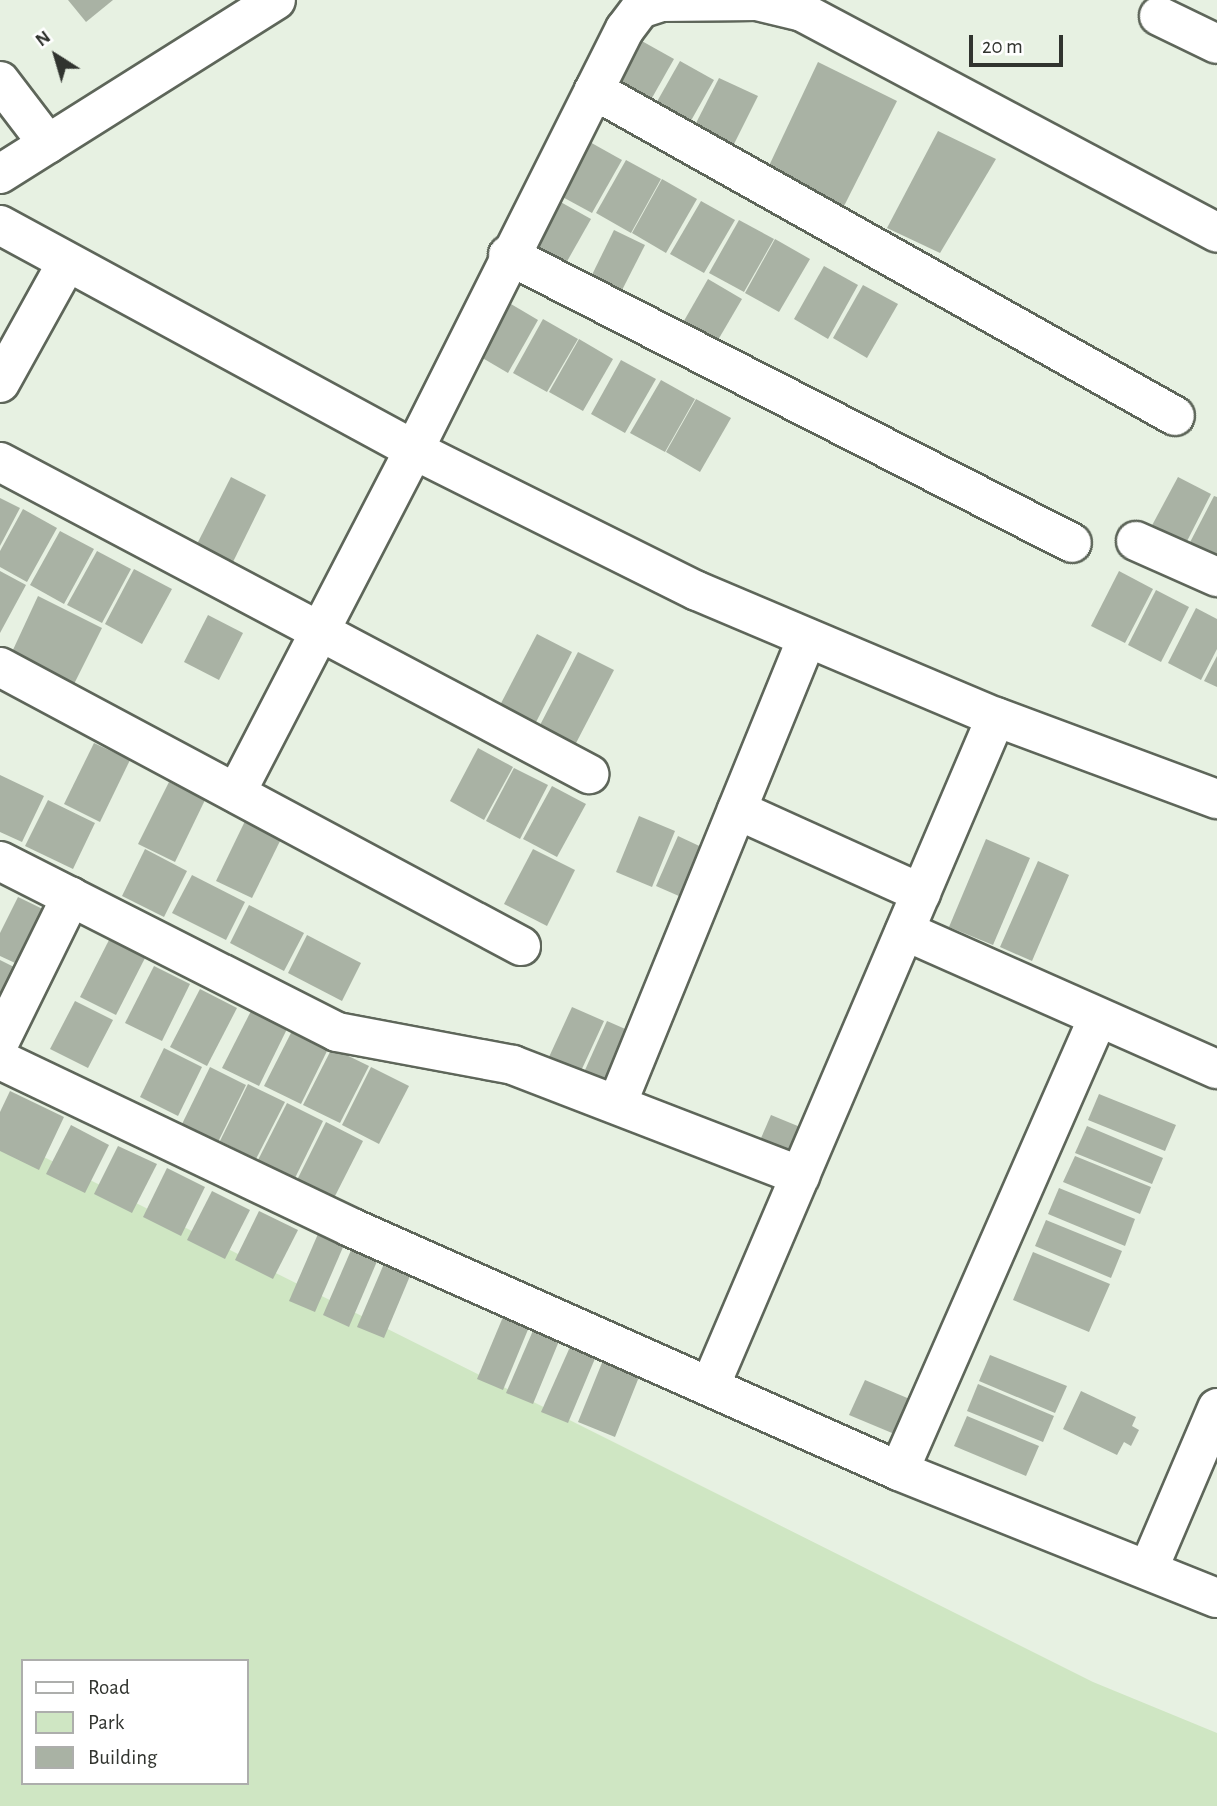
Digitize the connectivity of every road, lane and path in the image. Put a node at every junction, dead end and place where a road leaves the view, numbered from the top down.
1 (276, 0) edge
2 (1159, 16) dead end
3 (1217, 44) edge
4 (0, 81) edge
5 (594, 90) junction
6 (48, 144) junction
7 (0, 173) edge
8 (0, 225) edge
9 (1217, 233) edge
10 (508, 255) junction
11 (67, 262) junction
12 (0, 383) edge
13 (1175, 416) dead end
14 (414, 450) junction
15 (0, 462) edge
16 (1136, 541) dead end
17 (1072, 543) dead end
18 (1217, 577) edge
19 (320, 631) junction
20 (807, 638) junction
21 (0, 667) edge
22 (996, 717) junction
23 (589, 774) dead end
24 (236, 793) junction
25 (1217, 799) edge
26 (737, 810) junction
27 (0, 861) edge
28 (921, 892) junction
29 (71, 897) junction
30 (905, 931) junction
31 (521, 946) dead end
32 (1097, 1019) junction
33 (0, 1041) edge
34 (0, 1060) edge
35 (1217, 1069) edge
36 (617, 1104) junction
37 (800, 1176) junction
38 (711, 1384) junction
39 (1217, 1408) edge
40 (899, 1471) junction
41 (1148, 1570) junction
42 (1217, 1598) edge

1 - 6 street
2 - 3 street
4 - 6 street
5 - 9 street
5 - 10 street
5 - 13 street
6 - 7 street
8 - 11 street
10 - 14 street
10 - 17 street
11 - 12 street
11 - 14 street
14 - 19 street
14 - 20 street
15 - 19 street
16 - 18 street
19 - 23 street
19 - 24 street
20 - 22 street
20 - 26 street
21 - 24 street
22 - 25 street
22 - 28 street
24 - 31 street
26 - 28 street
26 - 36 street
27 - 29 street
28 - 30 street
29 - 33 street
29 - 36 street
30 - 32 street
30 - 37 street
32 - 35 street
32 - 40 street
34 - 38 street
36 - 37 street
37 - 38 street
38 - 40 street
39 - 41 street
40 - 41 street
41 - 42 street

